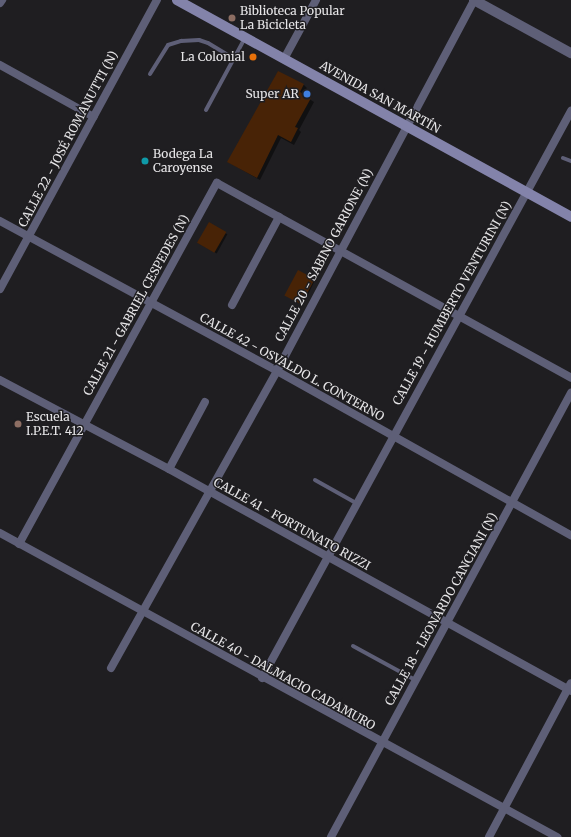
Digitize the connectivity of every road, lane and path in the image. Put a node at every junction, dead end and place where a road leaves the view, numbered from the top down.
1 (2, 0) edge
2 (157, 0) edge
3 (177, 0) edge
4 (316, 0) edge
5 (474, 0) edge
6 (0, 3) edge
7 (245, 38) junction
8 (571, 53) edge
9 (233, 58) junction
10 (284, 59) junction
11 (0, 65) edge
12 (150, 74) dead end
13 (206, 110) dead end
14 (571, 111) edge
15 (94, 117) junction
16 (405, 126) junction
17 (564, 158) dead end
18 (571, 161) edge
19 (527, 193) junction
20 (571, 217) edge
21 (280, 218) junction
22 (0, 221) edge
23 (29, 237) junction
24 (340, 251) junction
25 (0, 289) edge
26 (152, 305) junction
27 (232, 305) dead end
28 (458, 316) junction
29 (277, 370) junction
30 (571, 378) edge
31 (0, 380) edge
32 (571, 393) edge
33 (205, 402) dead end
34 (83, 424) junction
35 (392, 437) junction
36 (169, 469) junction
37 (315, 480) dead end
38 (210, 493) junction
39 (356, 503) junction
40 (512, 503) junction
41 (0, 533) edge
42 (571, 535) edge
43 (19, 544) junction
44 (326, 557) junction
45 (142, 613) junction
46 (447, 623) junction
47 (353, 646) dead end
48 (111, 668) dead end
49 (262, 678) junction
50 (416, 680) junction
51 (570, 688) edge
52 (381, 743) junction
53 (504, 809) junction
54 (331, 837) edge
55 (489, 837) edge
56 (556, 837) edge

1 - 6 street
2 - 15 street, CALLE 22 - JOSÉ ROMANUTTI (N)
3 - 7 main road, AVENIDA SAN MARTÍN
4 - 10 street
5 - 8 street
5 - 16 street, CALLE 20 - SABINO GARIONE (N)
7 - 9 lane
7 - 10 main road, AVENIDA SAN MARTÍN
9 - 12 lane
9 - 13 lane
10 - 16 main road, AVENIDA SAN MARTÍN
11 - 15 street
14 - 19 street, CALLE 19 - HUMBERTO VENTURINI (N)
15 - 23 street, CALLE 22 - JOSÉ ROMANUTTI (N)
16 - 19 main road, AVENIDA SAN MARTÍN
16 - 24 street, CALLE 20 - SABINO GARIONE (N)
17 - 18 lane
19 - 20 main road, AVENIDA SAN MARTÍN
19 - 28 street, CALLE 19 - HUMBERTO VENTURINI (N)
21 - 24 street
21 - 26 street, CALLE 21 - GABRIEL CESPEDES (N)
21 - 27 street
22 - 23 street, CALLE 42 - OSVALDO L. CONTERNO
23 - 25 street, CALLE 22 - JOSÉ ROMANUTTI (N)
23 - 26 street, CALLE 42 - OSVALDO L. CONTERNO
24 - 28 street
24 - 29 street, CALLE 20 - SABINO GARIONE (N)
26 - 29 street, CALLE 42 - OSVALDO L. CONTERNO
26 - 34 street, CALLE 21 - GABRIEL CESPEDES (N)
28 - 30 street
28 - 35 street, CALLE 19 - HUMBERTO VENTURINI (N)
29 - 35 street, CALLE 42 - OSVALDO L. CONTERNO
29 - 38 street, CALLE 20 - SABINO GARIONE (N)
31 - 34 street, CALLE 41 - FORTUNATO RIZZI
32 - 40 street, CALLE 18 - LEONARDO CANCIANI (N)
33 - 36 street
34 - 36 street, CALLE 41 - FORTUNATO RIZZI
34 - 43 street, CALLE 21 - GABRIEL CESPEDES (N)
35 - 39 street, CALLE 19 - HUMBERTO VENTURINI (N)
35 - 40 street, CALLE 42 - OSVALDO L. CONTERNO
36 - 38 street, CALLE 41 - FORTUNATO RIZZI
37 - 39 lane
38 - 44 street, CALLE 41 - FORTUNATO RIZZI
38 - 45 street, CALLE 20 - SABINO GARIONE (N)
39 - 44 street, CALLE 19 - HUMBERTO VENTURINI (N)
40 - 42 street, CALLE 42 - OSVALDO L. CONTERNO
40 - 46 street, CALLE 18 - LEONARDO CANCIANI (N)
41 - 43 street, CALLE 40 - DALMACIO CADAMURO
43 - 45 street, CALLE 40 - DALMACIO CADAMURO
44 - 46 street, CALLE 41 - FORTUNATO RIZZI
44 - 49 street, CALLE 19 - HUMBERTO VENTURINI (N)
45 - 48 street, CALLE 20 - SABINO GARIONE (N)
45 - 49 street, CALLE 40 - DALMACIO CADAMURO
46 - 50 street, CALLE 18 - LEONARDO CANCIANI (N)
46 - 51 street, CALLE 41 - FORTUNATO RIZZI
47 - 50 lane
49 - 52 street, CALLE 40 - DALMACIO CADAMURO
50 - 52 street, CALLE 18 - LEONARDO CANCIANI (N)
51 - 53 street
52 - 53 street, CALLE 40 - DALMACIO CADAMURO
52 - 54 street, CALLE 18 - LEONARDO CANCIANI (N)
53 - 55 street
53 - 56 street, CALLE 40 - DALMACIO CADAMURO

